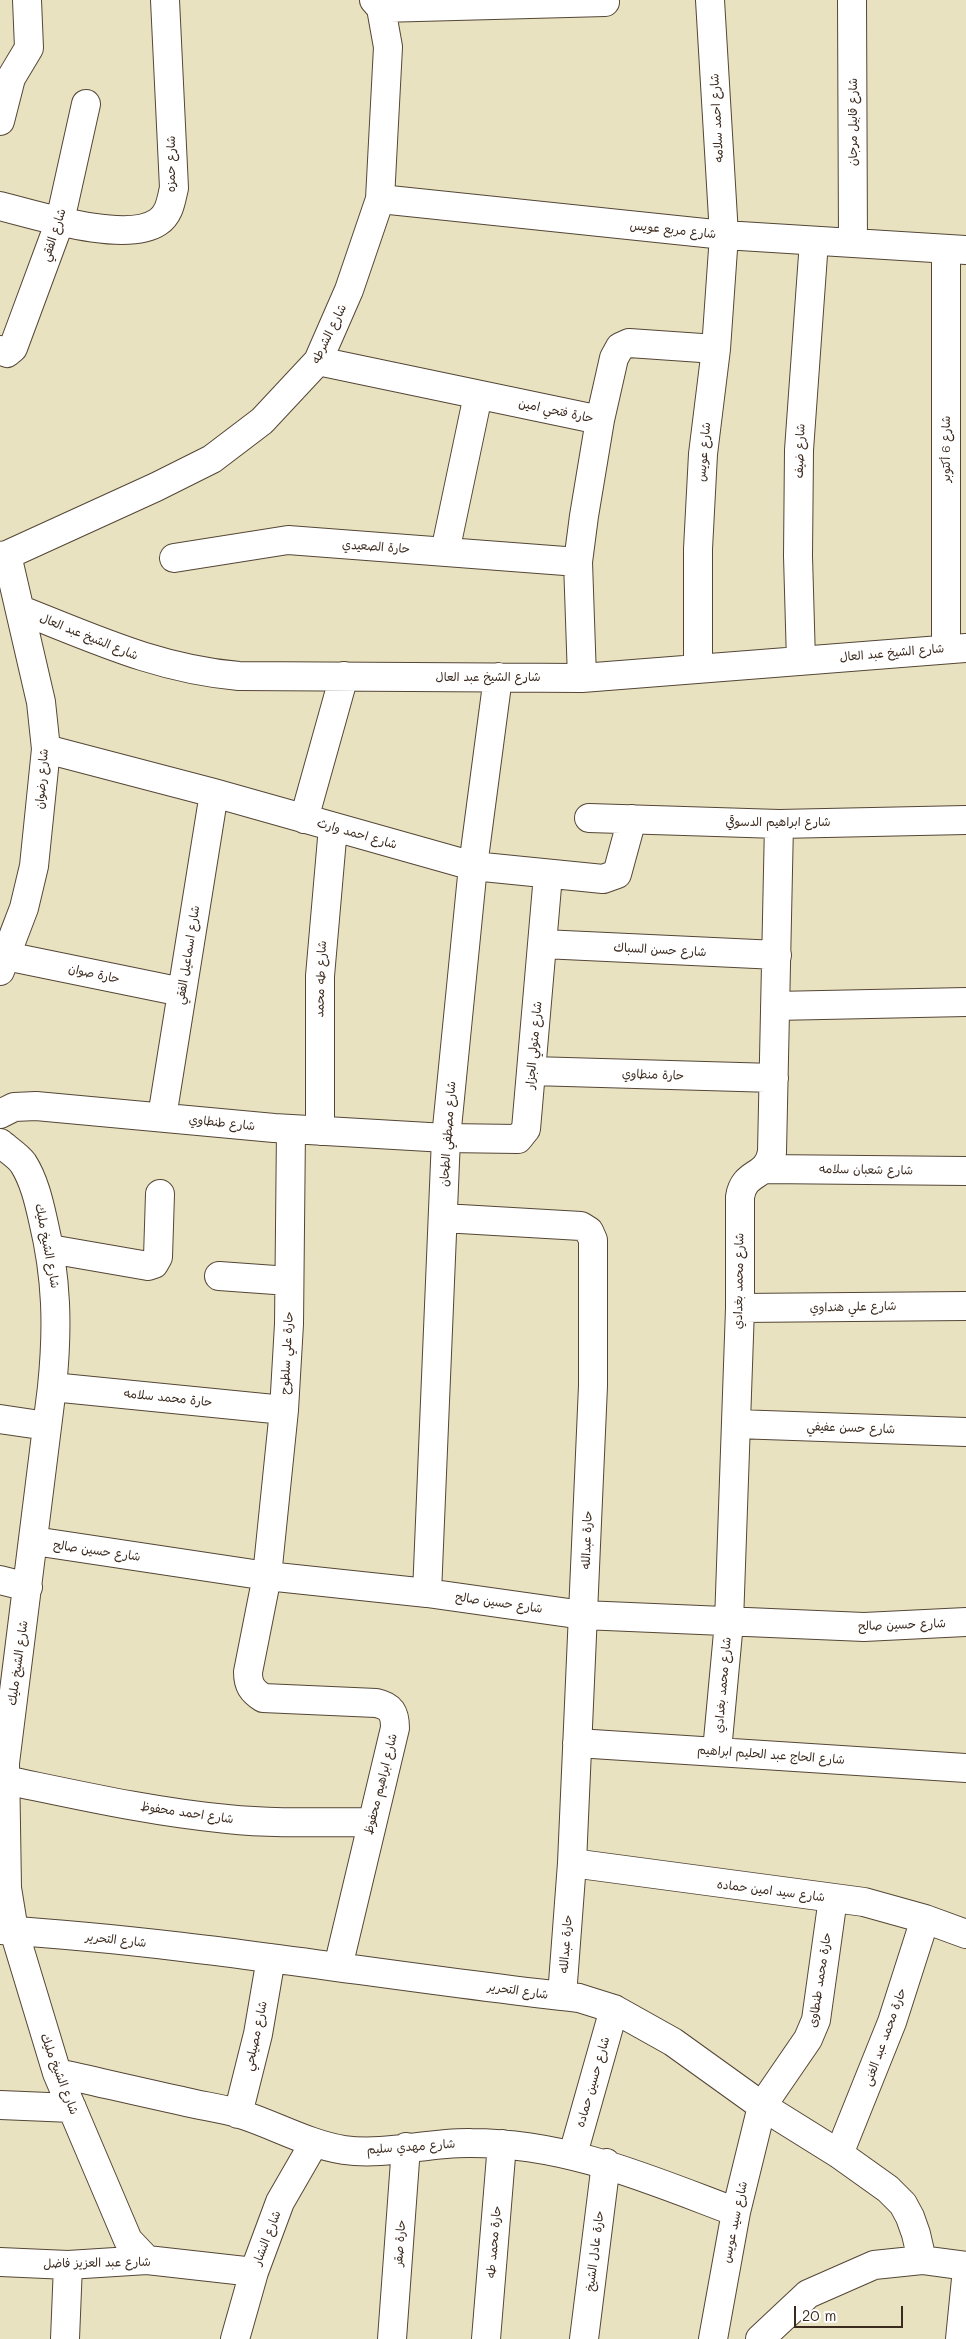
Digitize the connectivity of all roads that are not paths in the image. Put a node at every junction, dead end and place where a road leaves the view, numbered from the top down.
1 (27, 0) edge
2 (165, 0) edge
3 (710, 0) edge
4 (852, 0) edge
5 (605, 2) dead end
6 (378, 4) edge
7 (86, 104) dead end
8 (0, 121) edge
9 (380, 200) junction
10 (0, 206) edge
11 (60, 221) junction
12 (724, 235) junction
13 (814, 241) junction
14 (853, 243) junction
15 (956, 250) edge
16 (716, 349) junction
17 (0, 350) edge
18 (318, 361) junction
19 (956, 380) edge
20 (478, 395) junction
21 (600, 420) junction
22 (956, 500) edge
23 (445, 552) junction
24 (4, 556) edge
25 (174, 558) dead end
26 (578, 562) junction
27 (21, 610) junction
28 (956, 648) edge
29 (801, 661) junction
30 (698, 669) junction
31 (344, 676) junction
32 (498, 677) junction
33 (582, 678) junction
34 (46, 749) junction
35 (214, 793) junction
36 (590, 818) dead end
37 (304, 819) junction
38 (632, 819) junction
39 (966, 820) edge
40 (779, 824) junction
41 (333, 827) junction
42 (473, 866) junction
43 (548, 875) junction
44 (543, 944) junction
45 (777, 955) junction
46 (3, 964) edge
47 (182, 992) junction
48 (966, 1002) edge
49 (774, 1006) junction
50 (532, 1071) junction
51 (774, 1078) junction
52 (0, 1114) edge
53 (162, 1117) junction
54 (291, 1129) junction
55 (320, 1131) junction
56 (446, 1138) junction
57 (0, 1143) edge
58 (766, 1168) junction
59 (966, 1171) edge
60 (160, 1194) dead end
61 (443, 1218) junction
62 (50, 1249) junction
63 (219, 1276) dead end
64 (290, 1281) junction
65 (966, 1306) edge
66 (740, 1308) junction
67 (52, 1387) junction
68 (284, 1410) junction
69 (0, 1419) edge
70 (736, 1424) junction
71 (47, 1426) junction
72 (966, 1432) edge
73 (34, 1541) junction
74 (267, 1576) junction
75 (0, 1580) edge
76 (28, 1587) junction
77 (427, 1593) junction
78 (584, 1614) junction
79 (729, 1622) junction
80 (966, 1622) edge
81 (577, 1743) junction
82 (717, 1752) junction
83 (966, 1768) edge
84 (5, 1780) junction
85 (372, 1822) junction
86 (572, 1863) junction
87 (833, 1898) junction
88 (925, 1919) junction
89 (7, 1930) edge
90 (966, 1934) edge
91 (271, 1958) junction
92 (338, 1966) junction
93 (562, 1996) junction
94 (614, 2009) junction
95 (56, 2073) junction
96 (0, 2105) edge
97 (762, 2106) junction
98 (72, 2108) junction
99 (238, 2114) junction
100 (314, 2143) junction
101 (502, 2144) junction
102 (406, 2147) junction
103 (573, 2154) junction
104 (839, 2154) junction
105 (606, 2164) junction
106 (736, 2212) junction
107 (147, 2260) junction
108 (922, 2260) junction
109 (0, 2262) edge
110 (68, 2265) junction
111 (966, 2266) edge
112 (254, 2272) junction
113 (966, 2278) edge
114 (65, 2339) edge
115 (234, 2339) edge
116 (392, 2339) edge
117 (486, 2339) edge
118 (584, 2339) edge
119 (713, 2339) edge
120 (760, 2339) edge
121 (960, 2339) edge

1 - 8 street
2 - 11 street, شارع حمزه
3 - 12 street, شارع احمد سلامه
4 - 14 street, شارع قابيل مرجان
5 - 6 street
6 - 9 street, شارع الشرطه
7 - 11 street, شارع الفقي
9 - 12 street, شارع مربع عويس
9 - 18 street, شارع الشرطه
10 - 11 street, شارع حمزه
11 - 17 street, شارع الفقي
12 - 13 street, شارع مربع عويس
12 - 16 street, شارع عويس
13 - 14 street, شارع مربع عويس
13 - 29 street, شارع ضيف
14 - 15 street, شارع مربع عويس
15 - 19 street, شارع 6 أكتوبر
16 - 21 street
16 - 30 street, شارع عويس
18 - 20 street, حارة فتحي امين
18 - 24 street, شارع الشرطه
19 - 22 street, شارع 6 أكتوبر
20 - 21 street, حارة فتحي امين
20 - 23 street
21 - 26 street, حارة فتحي امين
22 - 28 street, شارع 6 أكتوبر
23 - 25 street, حارة الصعيدي
23 - 26 street, حارة الصعيدي
24 - 27 street, شارع رضوان
26 - 33 street, حارة فتحي امين
27 - 31 street, شارع الشيخ عبد العال
27 - 34 street, شارع رضوان
28 - 29 street, شارع الشيخ عبد العال
29 - 30 street, شارع الشيخ عبد العال
30 - 33 street, شارع الشيخ عبد العال
31 - 32 street, شارع الشيخ عبد العال
31 - 37 street
32 - 33 street, شارع الشيخ عبد العال
32 - 42 street, شارع مصطفي الطحان
34 - 35 street, شارع احمد وارث
34 - 46 street, شارع رضوان
35 - 37 street, شارع احمد وارث
35 - 47 street, شارع اسماعيل الفقي
36 - 38 street, شارع ابراهيم الدسوقي
37 - 41 street, شارع احمد وارث
38 - 40 street, شارع ابراهيم الدسوقي
38 - 43 street, شارع احمد وارث
39 - 40 street, شارع ابراهيم الدسوقي
40 - 45 street
41 - 42 street, شارع احمد وارث
41 - 55 street, شارع طه محمد
42 - 43 street, شارع احمد وارث
42 - 56 street, شارع مصطفي الطحان
43 - 44 street, شارع متولي الجزار
44 - 45 street, شارع حسن السباك
44 - 50 street, شارع متولي الجزار
45 - 49 street
46 - 47 street, حارة صوان
47 - 53 street, شارع اسماعيل الفقي
48 - 49 street
49 - 51 street
50 - 51 street, حارة منطاوي
50 - 56 street, شارع متولي الجزار
51 - 58 street
52 - 53 street, شارع طنطاوي
53 - 54 street, شارع طنطاوي
54 - 55 street, شارع طنطاوي
54 - 64 street, حارة علي سلطوح
55 - 56 street, شارع طنطاوي
56 - 61 street, شارع مصطفي الطحان
57 - 62 street, شارع الشيخ مليك
58 - 59 street, شارع شعبان سلامه
58 - 66 street, شارع محمد بغدادي
60 - 62 street
61 - 77 street, شارع مصطفي الطحان
61 - 78 street, حارة عبدالله
62 - 67 street, شارع الشيخ مليك
63 - 64 street
64 - 68 street, حارة علي سلطوح
65 - 66 street, شارع علي هنداوي
66 - 70 street, شارع محمد بغدادي
67 - 68 street, حارة محمد سلامه
67 - 71 street, شارع الشيخ مليك
68 - 74 street, حارة علي سلطوح
69 - 71 street
70 - 72 street, شارع حسن عفيفي
70 - 79 street, شارع محمد بغدادي
71 - 73 street, شارع الشيخ مليك
73 - 74 street, شارع حسين صالح
73 - 76 street, شارع الشيخ مليك
74 - 77 street, شارع حسين صالح
74 - 85 street, شارع ابراهيم محفوظ
75 - 76 street
76 - 84 street, شارع الشيخ مليك
77 - 78 street, شارع حسين صالح
78 - 79 street, شارع حسين صالح
78 - 81 street, حارة عبدالله
79 - 80 street, شارع حسين صالح
79 - 82 street, شارع محمد بغدادي
81 - 82 street, شارع الحاج عبد الحليم ابراهيم
81 - 86 street, حارة عبدالله
82 - 83 street, شارع الحاج عبد الحليم ابراهيم
84 - 85 street, شارع احمد محفوظ
84 - 89 street, شارع الشيخ مليك
85 - 92 street, شارع ابراهيم محفوظ
86 - 87 street, شارع سيد امين حماده
86 - 93 street, حارة عبدالله
87 - 88 street, شارع سيد امين حماده
87 - 97 street, حارة محمد طنطاوى
88 - 90 street, شارع سيد امين حماده
88 - 104 street, حارة محمد عبد الغنى
89 - 91 street, شارع التحرير
89 - 95 street, شارع الشيخ مليك
91 - 92 street, شارع التحرير
91 - 99 street, شارع مصيلحي
92 - 93 street, شارع التحرير
93 - 94 street, شارع التحرير
94 - 97 street, شارع التحرير
94 - 103 street, شارع حسين حماده
95 - 98 street, شارع الشيخ مليك
95 - 99 street, شارع مهدي سليم
96 - 98 street
97 - 104 street, شارع التحرير
97 - 106 street, شارع سيد عويس
98 - 107 street, شارع الشيخ مليك
99 - 100 street, شارع مهدي سليم
100 - 102 street, شارع مهدي سليم
100 - 112 street, شارع النشار
101 - 102 street, شارع مهدي سليم
101 - 103 street, شارع مهدي سليم
101 - 117 street, حارة محمد طه
102 - 116 street, حارة صقر
103 - 105 street, شارع مهدي سليم
104 - 108 street, شارع التحرير
105 - 106 street, شارع مهدي سليم
105 - 118 street, حارة عادل الشيخ
106 - 119 street, شارع سيد عويس
107 - 110 street, شارع عبد العزيز فاضل
107 - 112 street, شارع عبد العزيز فاضل
108 - 111 street
108 - 120 street
109 - 110 street, شارع عبد العزيز فاضل
110 - 114 street
112 - 115 street, شارع النشار
113 - 121 street

